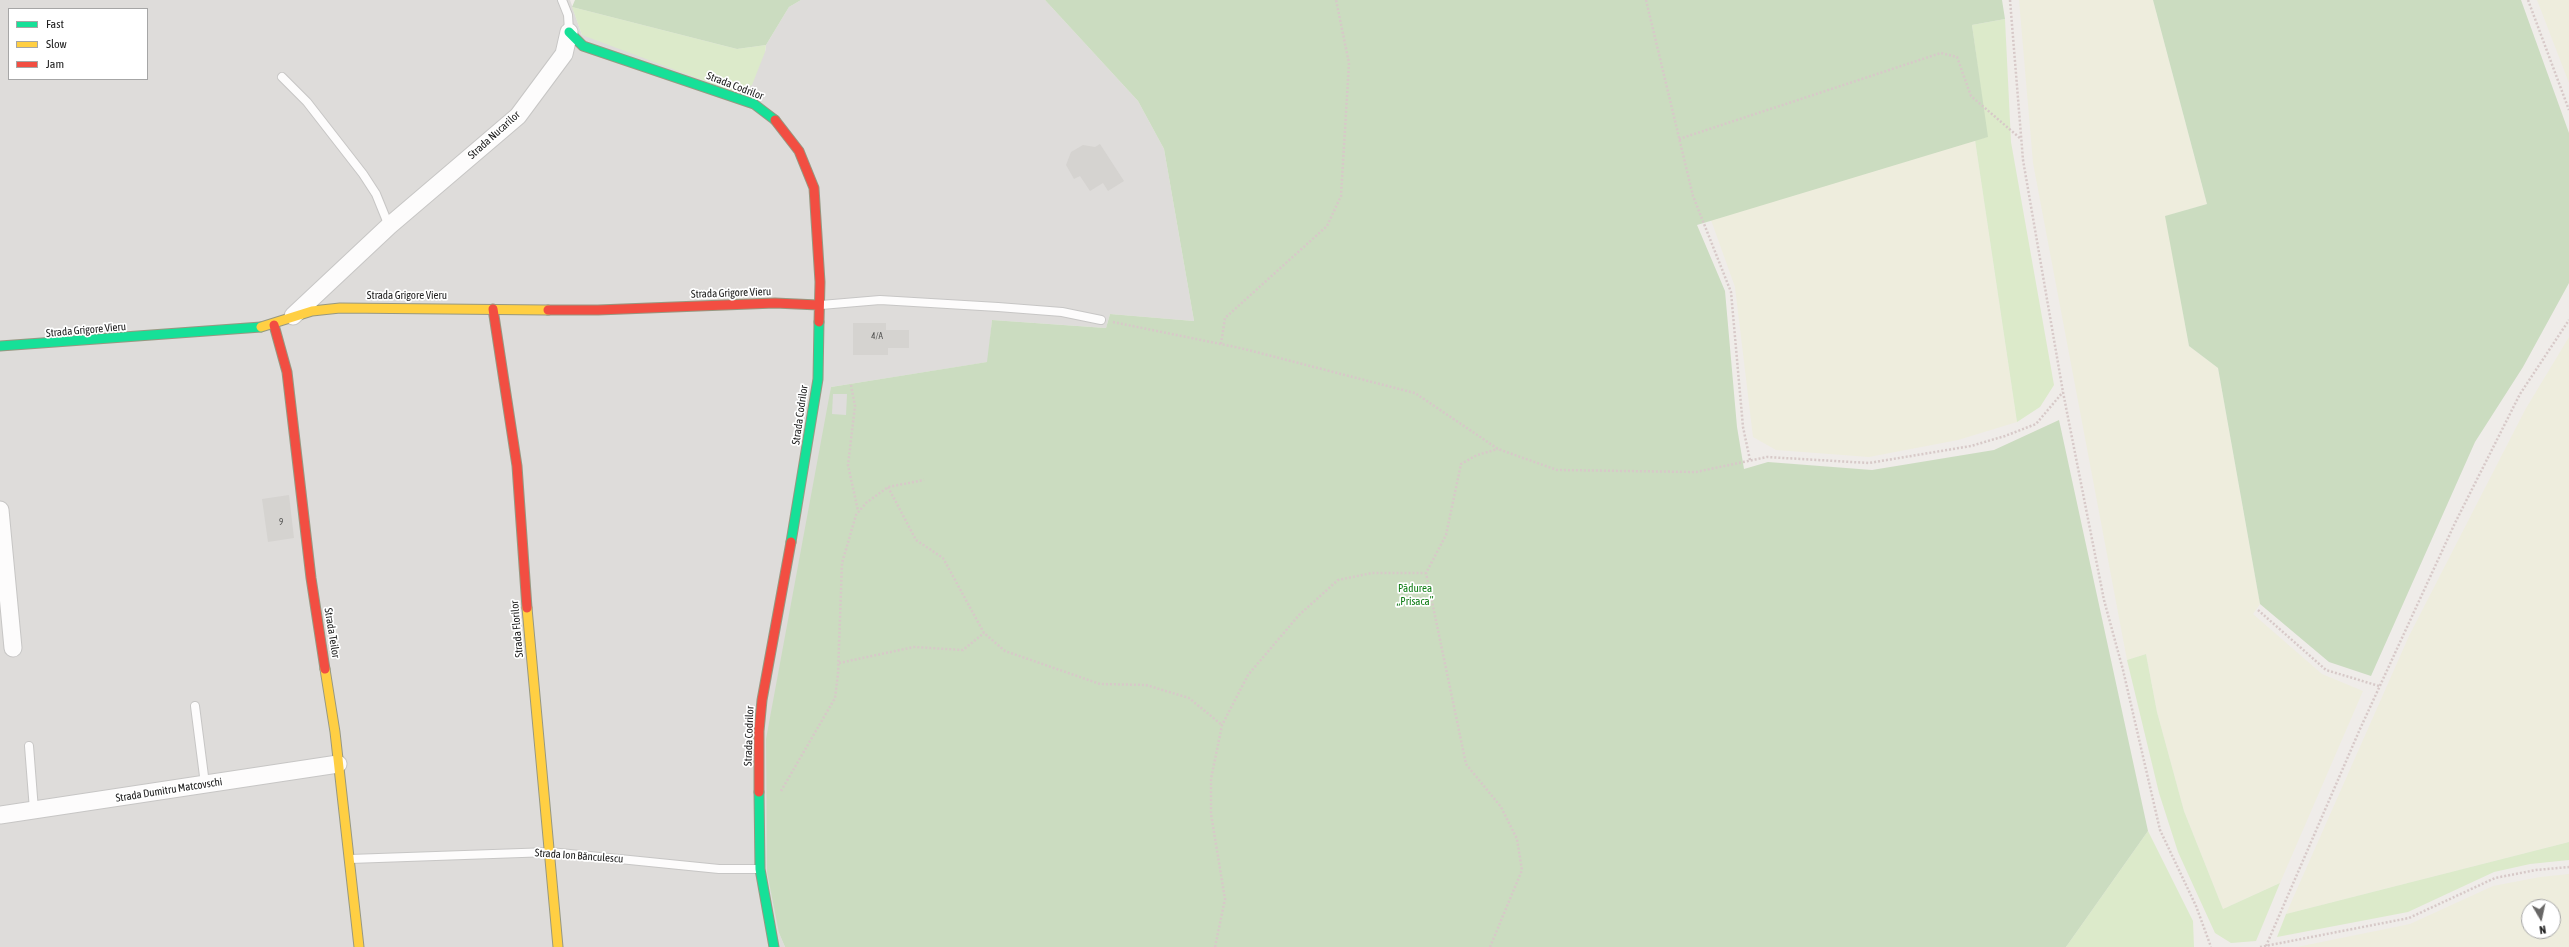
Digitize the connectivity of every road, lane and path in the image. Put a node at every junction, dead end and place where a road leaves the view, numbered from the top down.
1 (562, 0) edge
2 (1336, 0) edge
3 (1646, 0) edge
4 (2010, 0) edge
5 (2528, 0) edge
6 (569, 32) junction
7 (282, 77) dead end
8 (2569, 110) edge
9 (1679, 139) junction
10 (2022, 140) junction
11 (389, 226) junction
12 (818, 305) junction
13 (493, 309) junction
14 (293, 316) junction
15 (1101, 320) joint
16 (2569, 320) edge
17 (274, 324) junction
18 (1222, 344) junction
19 (0, 346) edge
20 (851, 385) dead end
21 (2063, 392) junction
22 (1498, 449) junction
23 (1750, 460) junction
24 (924, 480) dead end
25 (888, 487) junction
26 (0, 510) edge
27 (858, 512) junction
28 (1426, 573) junction
29 (2258, 610) dead end
30 (984, 633) junction
31 (13, 648) dead end
32 (839, 663) junction
33 (2380, 686) junction
34 (195, 706) dead end
35 (1222, 725) junction
36 (29, 746) dead end
37 (338, 764) junction
38 (205, 784) junction
39 (780, 793) dead end
40 (34, 810) junction
41 (0, 815) edge
42 (550, 852) junction
43 (349, 859) junction
44 (2569, 867) edge
45 (760, 869) junction
46 (2266, 946) edge
47 (358, 947) edge
48 (558, 947) edge
49 (774, 947) edge
50 (1215, 947) edge
51 (1490, 947) edge
52 (2212, 947) edge
53 (2260, 947) edge

1 - 6 lane, Strada Nucarilor
2 - 18 path
3 - 9 path
4 - 10 path
5 - 8 path
6 - 11 street, Strada Nucarilor
6 - 12 street, Strada Codrilor
7 - 11 lane
9 - 10 path
9 - 23 path
10 - 21 path
11 - 14 street, Strada Nucarilor
12 - 13 street, Strada Grigore Vieru
12 - 15 lane
12 - 45 street, Strada Codrilor
13 - 14 street, Strada Grigore Vieru
13 - 42 street, Strada Florilor
14 - 17 street, Strada Grigore Vieru
15 - 18 path
16 - 33 path
17 - 19 street, Strada Grigore Vieru
17 - 37 street, Strada Teilor
18 - 22 path
20 - 27 path
21 - 23 path
21 - 52 path
22 - 23 path
22 - 28 path
24 - 25 path
25 - 27 path
25 - 30 path
26 - 31 street
27 - 32 path
28 - 35 path
28 - 51 path
29 - 33 path
30 - 32 path
30 - 35 path
32 - 39 path
33 - 46 path
34 - 38 lane
35 - 50 path
36 - 40 lane
37 - 38 street, Strada Dumitru Matcovschi
37 - 43 street, Strada Teilor
38 - 40 street, Strada Dumitru Matcovschi
40 - 41 street, Strada Dumitru Matcovschi
42 - 43 lane, Strada Ion Bănculescu
42 - 45 lane, Strada Ion Bănculescu
42 - 48 street, Strada Florilor
43 - 47 street, Strada Teilor
44 - 46 path
45 - 49 street, Strada Codrilor
46 - 53 path

